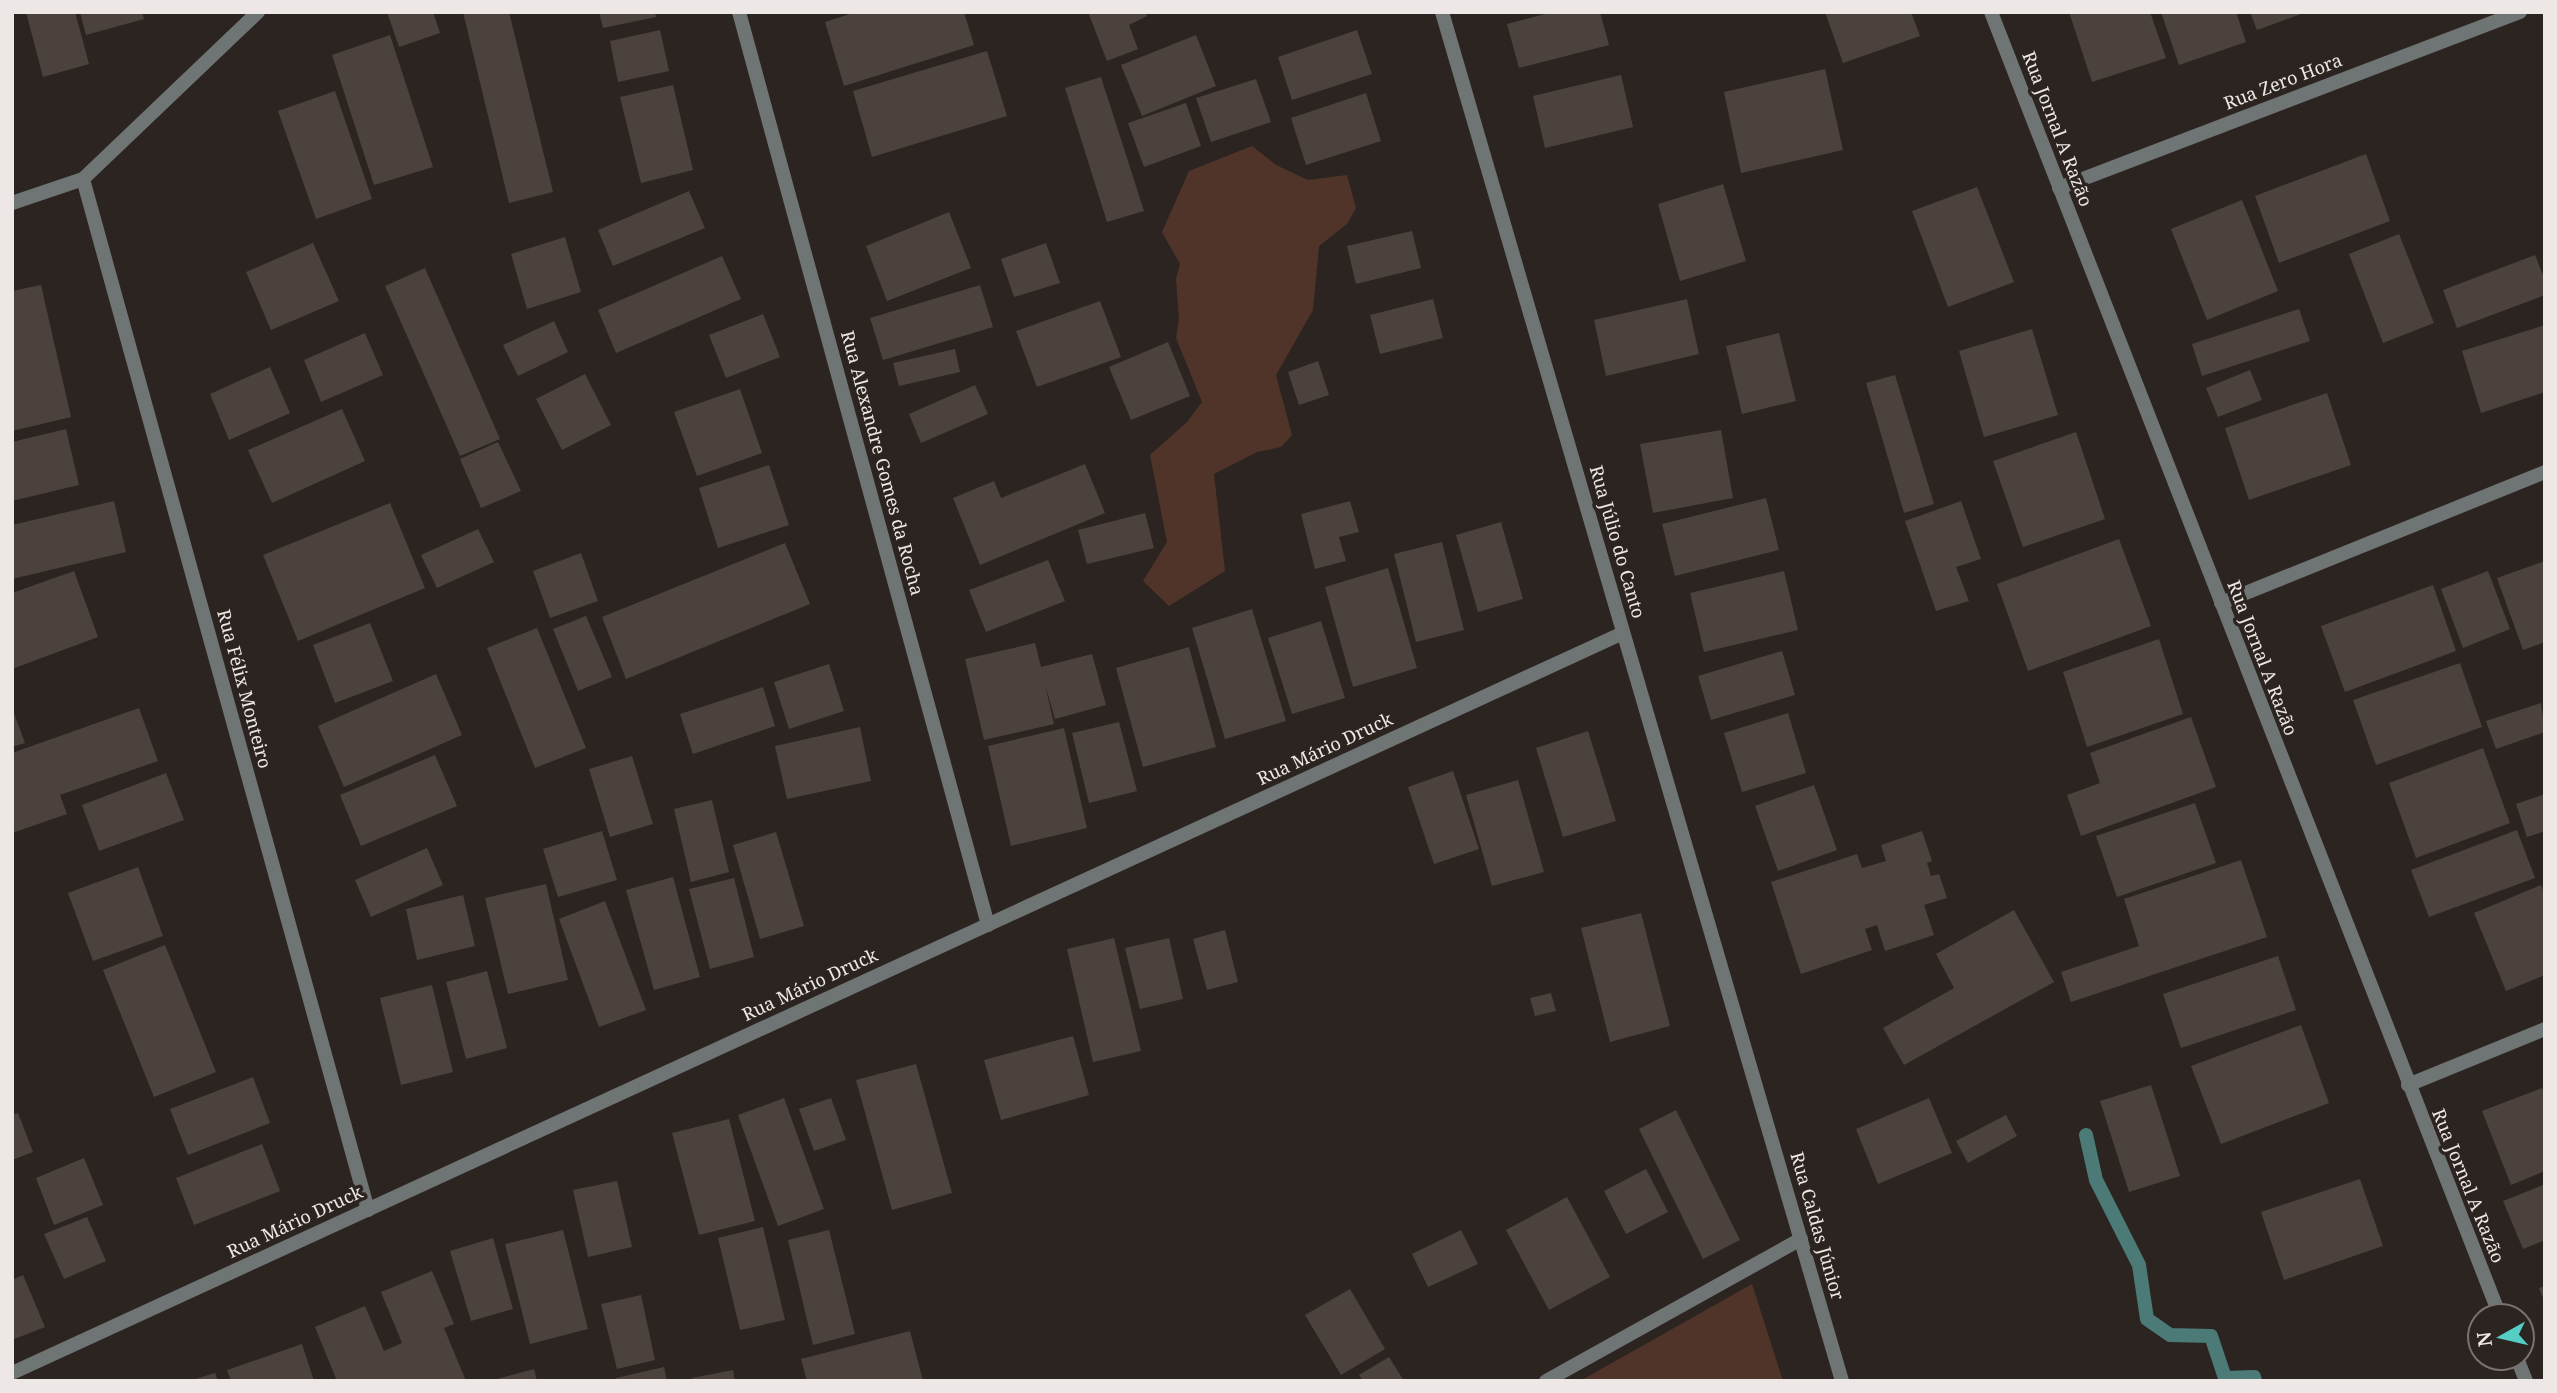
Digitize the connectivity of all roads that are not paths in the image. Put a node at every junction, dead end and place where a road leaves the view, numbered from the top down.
1 (258, 12) edge
2 (739, 12) edge
3 (1442, 12) edge
4 (1991, 12) edge
5 (2520, 12) edge
6 (83, 179) junction
7 (2059, 188) junction
8 (12, 203) edge
9 (2545, 472) edge
10 (2221, 603) junction
11 (1623, 633) junction
12 (988, 925) junction
13 (2545, 1029) edge
14 (1755, 1082) joint
15 (2408, 1086) junction
16 (368, 1210) junction
17 (1801, 1239) junction
18 (2494, 1302) edge
19 (12, 1373) edge
20 (1546, 1381) edge
21 (1842, 1381) edge

1 - 6 street
2 - 12 street, Rua Alexandre Gomes da Rocha
3 - 11 street, Rua Júlio do Canto
4 - 7 street, Rua Jornal A Razão
5 - 7 street, Rua Zero Hora
6 - 8 street
6 - 16 street, Rua Félix Monteiro
7 - 10 street, Rua Jornal A Razão
9 - 10 street
10 - 15 street, Rua Jornal A Razão
11 - 12 street, Rua Mário Druck
11 - 14 street, Rua Júlio do Canto
12 - 16 street, Rua Mário Druck
13 - 15 street
14 - 17 street, Rua Caldas Júnior
15 - 18 street, Rua Jornal A Razão
16 - 19 street, Rua Mário Druck
17 - 20 street
17 - 21 street, Rua Caldas Júnior

